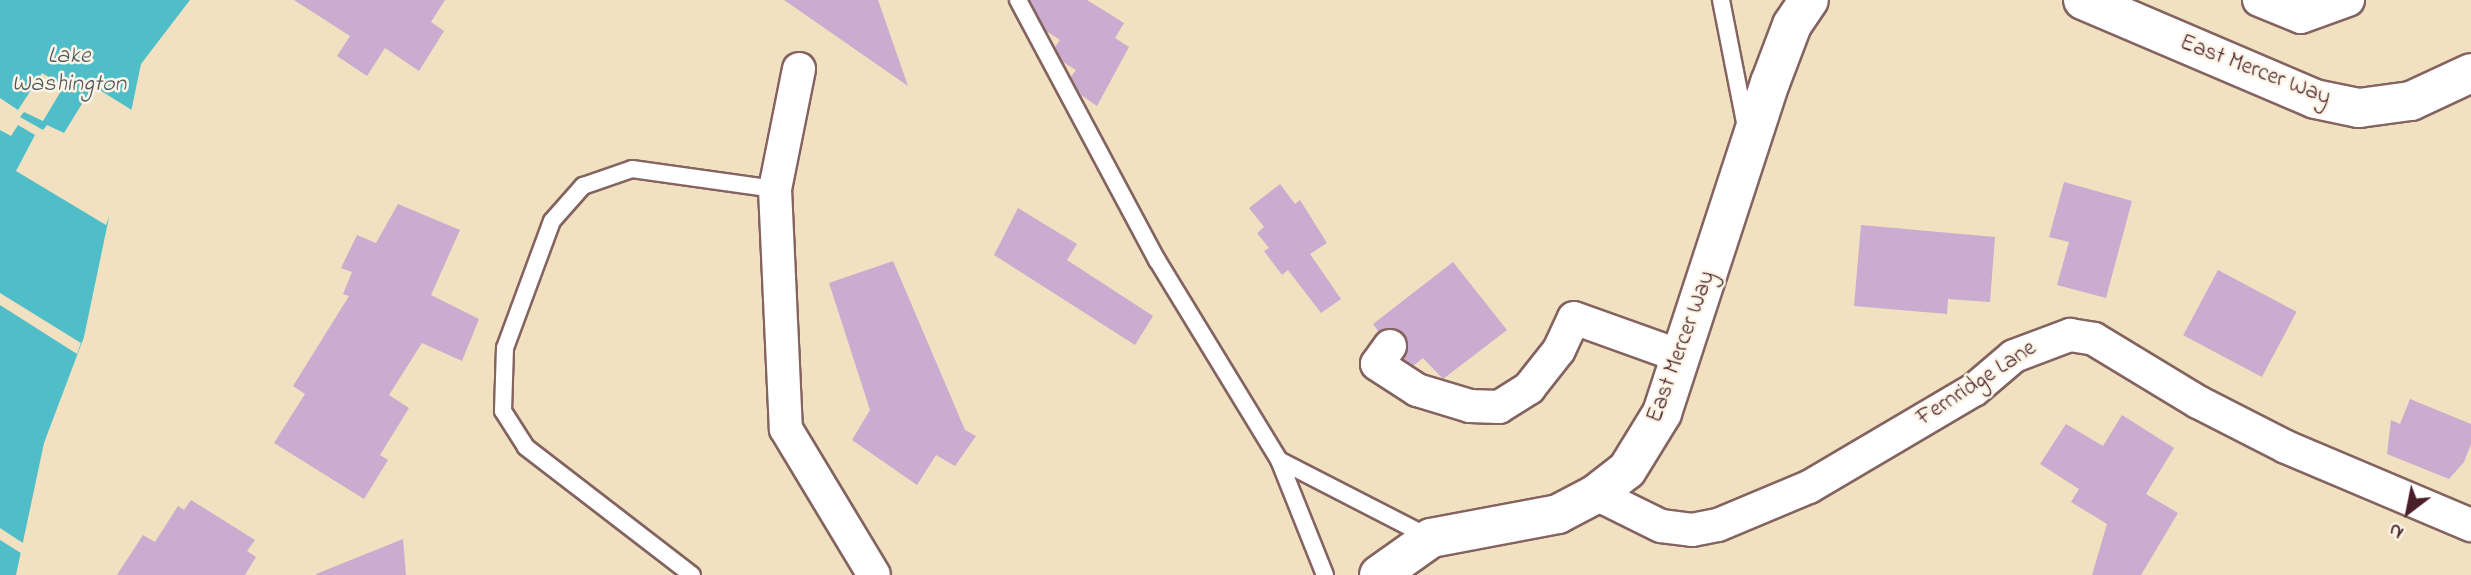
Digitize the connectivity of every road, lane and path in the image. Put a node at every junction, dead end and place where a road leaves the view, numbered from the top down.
1 (1018, 0) edge
2 (1721, 0) edge
3 (1809, 0) edge
4 (2083, 0) edge
5 (2259, 0) edge
6 (2348, 0) edge
7 (799, 69) dead end
8 (2471, 74) edge
9 (1750, 147) junction
10 (775, 189) junction
11 (1390, 346) dead end
12 (1684, 357) junction
13 (1279, 460) junction
14 (1596, 494) junction
15 (2471, 525) edge
16 (1431, 538) junction
17 (692, 575) edge
18 (874, 575) edge
19 (1325, 575) edge
20 (1379, 575) edge

1 - 13 lane
2 - 9 lane
3 - 9 street, East Mercer Way
4 - 8 street, East Mercer Way
5 - 6 street
7 - 10 street
9 - 12 street, East Mercer Way
10 - 17 lane
10 - 18 street
11 - 12 street
12 - 14 street, East Mercer Way
13 - 16 lane
13 - 19 lane
14 - 15 street, Fernridge Lane
14 - 16 street, East Mercer Way
16 - 20 street, East Mercer Way

